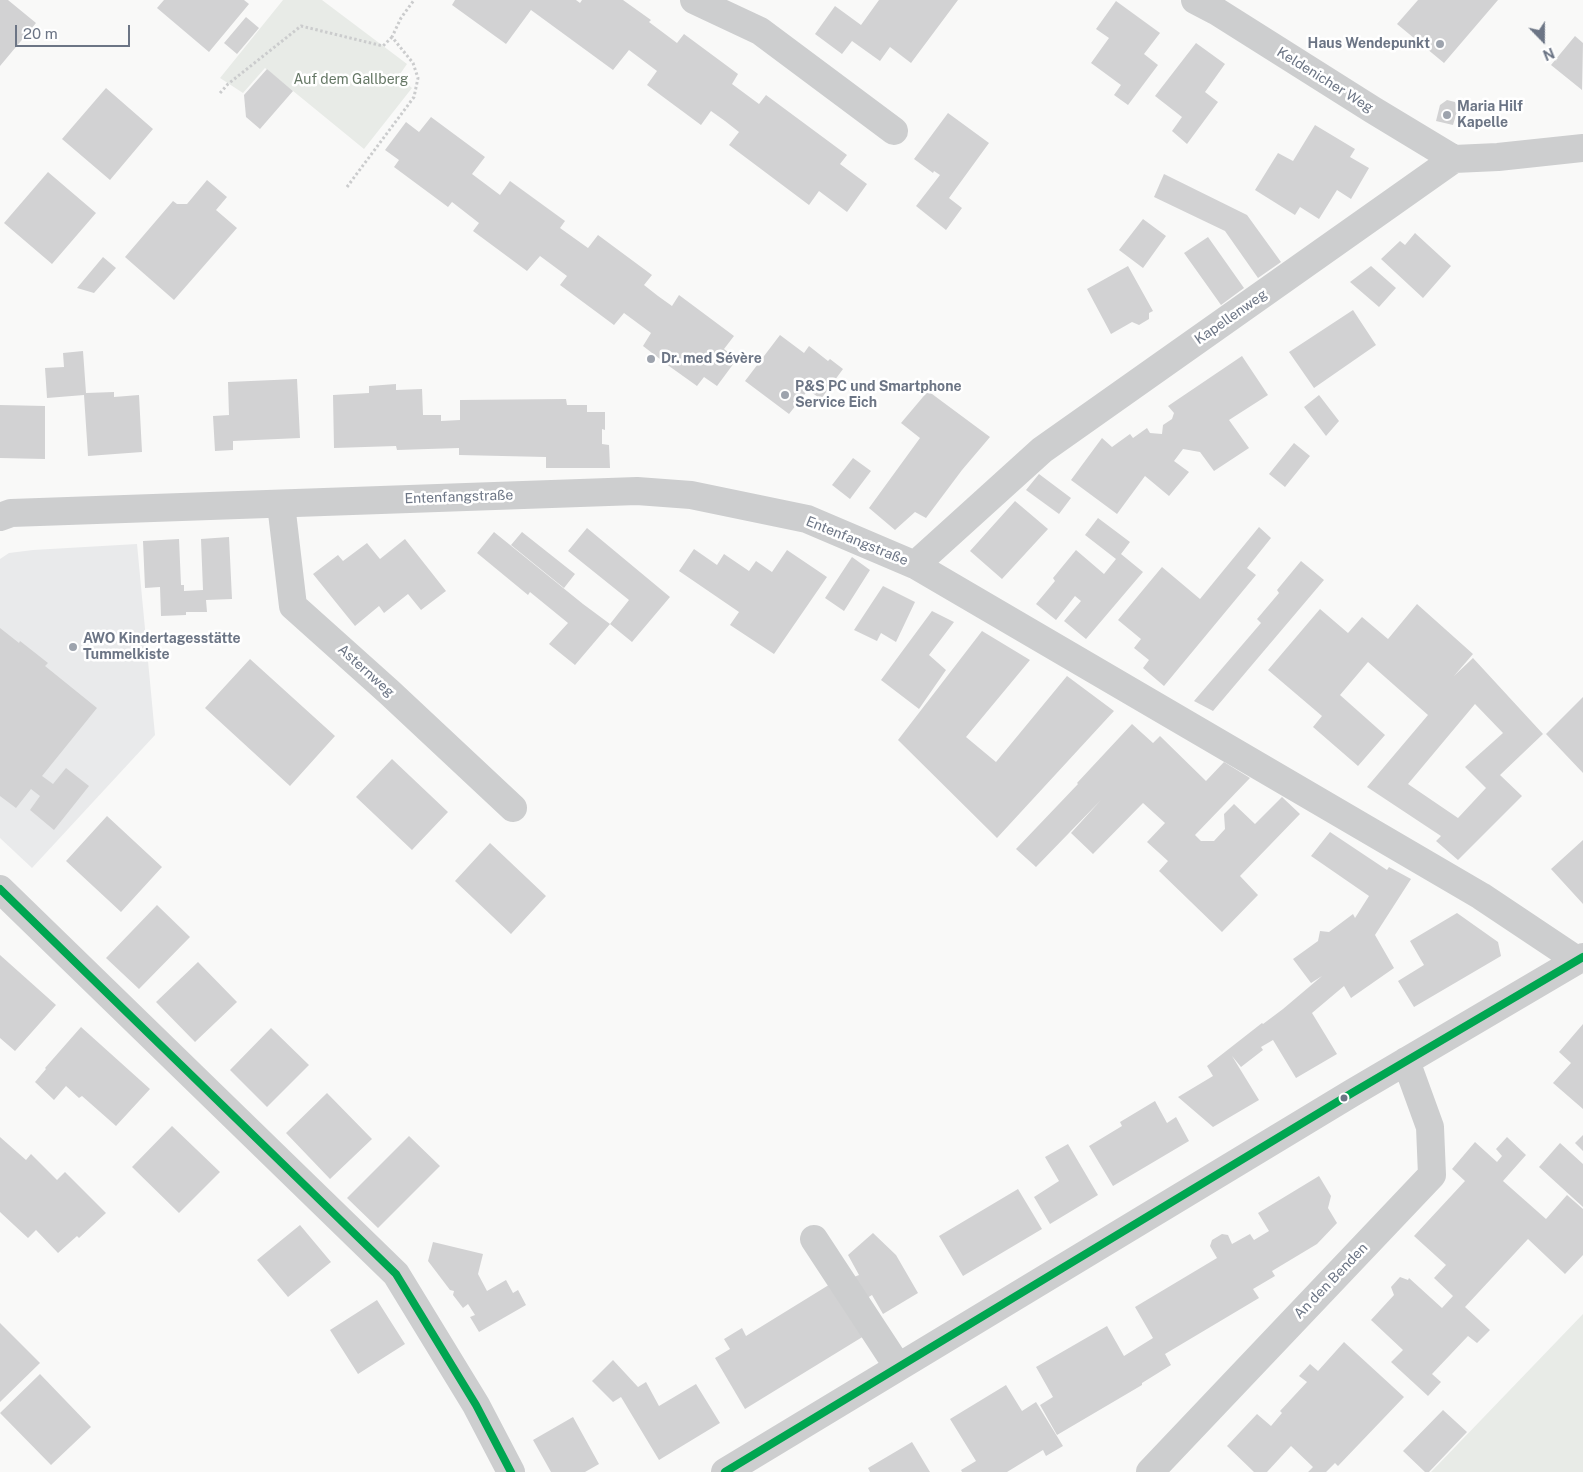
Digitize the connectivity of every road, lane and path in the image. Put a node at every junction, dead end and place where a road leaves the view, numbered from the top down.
1 (414, 0) edge
2 (694, 0) edge
3 (1196, 0) edge
4 (392, 37) junction
5 (220, 93) dead end
6 (894, 131) dead end
7 (1583, 148) edge
8 (1454, 159) junction
9 (347, 187) dead end
10 (281, 504) junction
11 (0, 517) edge
12 (915, 565) junction
13 (513, 808) dead end
14 (0, 890) edge
15 (1580, 959) edge
16 (1406, 1061) junction
17 (814, 1239) dead end
18 (898, 1367) junction
19 (510, 1472) edge
20 (725, 1472) edge
21 (1150, 1472) edge

1 - 4 path
2 - 6 street
3 - 8 street, Keldenicher Weg
4 - 5 path
4 - 9 path
7 - 8 street
8 - 12 street, Kapellenweg
10 - 11 street, Entenfangstraße
10 - 12 street, Entenfangstraße
10 - 13 street, Asternweg
12 - 15 street, Entenfangstraße
14 - 19 street
15 - 16 street
16 - 18 street
16 - 21 street, An den Benden
17 - 18 street
18 - 20 street

